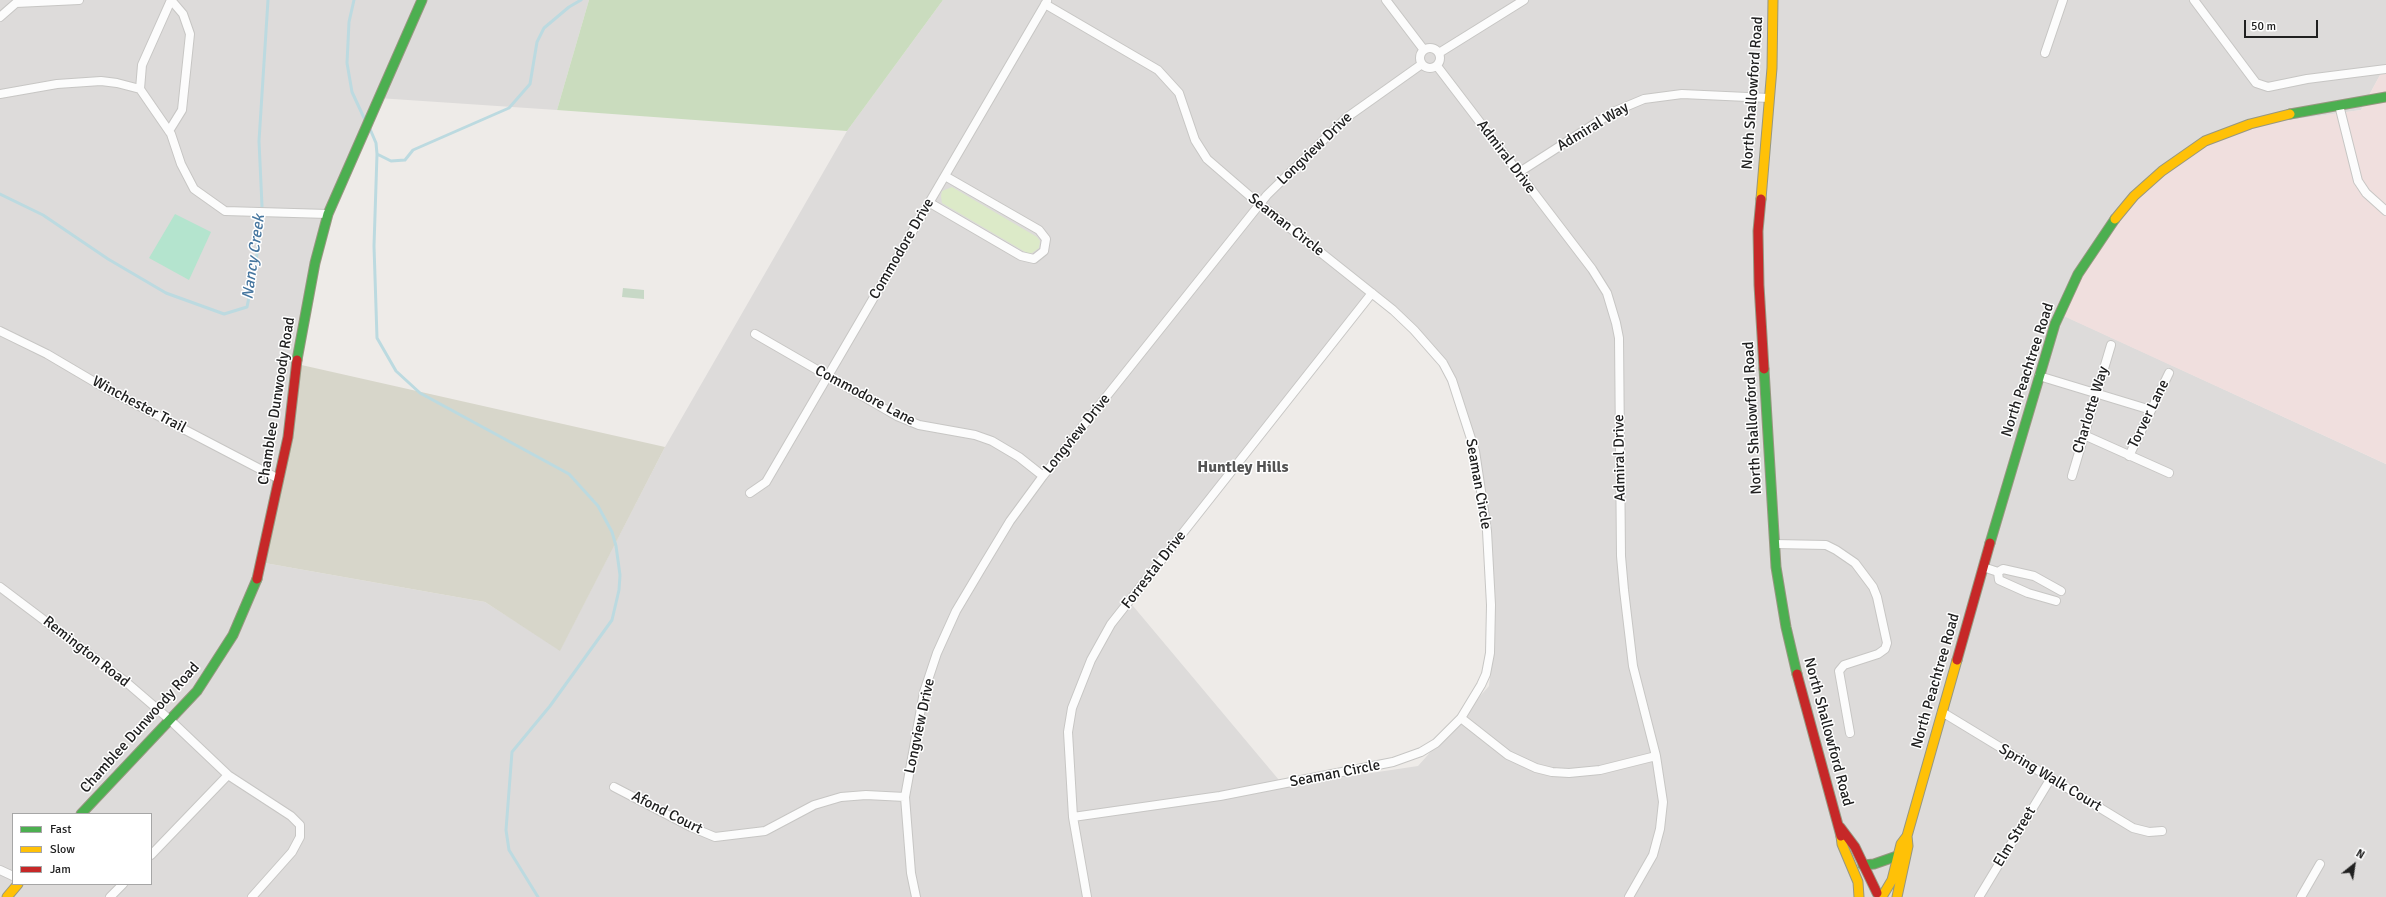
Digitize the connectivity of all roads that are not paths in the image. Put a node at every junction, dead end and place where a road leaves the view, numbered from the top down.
1 (79, 0) edge
2 (171, 0) edge
3 (422, 0) edge
4 (1386, 0) edge
5 (1524, 0) edge
6 (1773, 0) edge
7 (2063, 0) edge
8 (2194, 0) edge
9 (1047, 2) edge
10 (0, 17) edge
11 (1424, 50) junction
12 (2045, 52) dead end
13 (1439, 53) junction
14 (1422, 64) junction
15 (1437, 66) junction
16 (2386, 70) edge
17 (140, 89) junction
18 (0, 94) edge
19 (2386, 97) edge
20 (1769, 98) junction
21 (2339, 105) junction
22 (170, 131) junction
23 (1518, 173) junction
24 (945, 176) junction
25 (930, 203) junction
26 (1260, 204) junction
27 (2386, 211) edge
28 (328, 214) junction
29 (1372, 293) junction
30 (0, 331) edge
31 (755, 334) dead end
32 (2111, 344) dead end
33 (2169, 373) dead end
34 (2039, 376) junction
35 (827, 377) junction
36 (2096, 394) junction
37 (2151, 410) junction
38 (2084, 435) junction
39 (2130, 456) junction
40 (2169, 473) dead end
41 (1043, 476) junction
42 (2072, 476) dead end
43 (279, 479) junction
44 (750, 493) dead end
45 (1775, 544) junction
46 (1982, 567) junction
47 (1998, 572) junction
48 (0, 587) edge
49 (2061, 591) dead end
50 (2056, 601) dead end
51 (1942, 712) junction
52 (1461, 718) junction
53 (169, 719) junction
54 (1850, 733) dead end
55 (1656, 756) junction
56 (228, 775) junction
57 (2051, 778) junction
58 (614, 787) dead end
59 (905, 797) junction
60 (82, 813) edge
61 (1073, 817) junction
62 (1840, 827) junction
63 (2162, 831) dead end
64 (1906, 836) junction
65 (152, 854) edge
66 (1898, 856) junction
67 (2320, 864) dead end
68 (1864, 865) junction
69 (0, 870) edge
70 (12, 876) edge
71 (17, 885) edge
72 (122, 885) edge
73 (1882, 895) edge
74 (7, 897) edge
75 (110, 897) edge
76 (252, 897) edge
77 (916, 897) edge
78 (1087, 897) edge
79 (1629, 897) edge
80 (1859, 897) edge
81 (1864, 897) edge
82 (1897, 897) edge
83 (1979, 897) edge
84 (2301, 897) edge

1 - 10 street
2 - 17 street
2 - 22 street
3 - 28 street, Chamblee Dunwoody Road
4 - 11 street
5 - 13 street
6 - 20 street, North Shallowford Road
7 - 12 street
8 - 16 street
9 - 24 street, Commodore Drive
9 - 26 street, Seaman Circle
11 - 13 street
11 - 14 street
13 - 15 street
14 - 15 street
14 - 26 street, Longview Drive
15 - 23 street, Admiral Drive
17 - 18 street
17 - 22 street
19 - 21 street, North Peachtree Road
20 - 23 street, Admiral Way
20 - 45 street, North Shallowford Road
21 - 27 street
21 - 34 street, North Peachtree Road
22 - 28 street
23 - 55 street, Admiral Drive
24 - 25 street, Commodore Drive
24 - 25 street
25 - 35 street, Commodore Drive
26 - 29 street, Seaman Circle
26 - 41 street, Longview Drive
28 - 43 street, Chamblee Dunwoody Road
29 - 52 street, Seaman Circle
29 - 61 street, Forrestal Drive
30 - 43 street, Winchester Trail
31 - 35 street, Commodore Lane
32 - 36 street, Charlotte Way
33 - 37 street, Torver Lane
34 - 36 street
34 - 46 street, North Peachtree Road
35 - 41 street, Commodore Lane
35 - 44 street, Commodore Drive
36 - 37 street
36 - 38 street, Charlotte Way
37 - 39 street, Torver Lane
38 - 39 street
38 - 42 street, Charlotte Way
39 - 40 street
41 - 59 street, Longview Drive
43 - 53 street, Chamblee Dunwoody Road
45 - 54 street
45 - 62 street, North Shallowford Road
46 - 47 street
46 - 51 street, North Peachtree Road
47 - 49 street
47 - 50 street
48 - 53 street, Remington Road
51 - 57 street, Spring Walk Court
51 - 64 street, North Peachtree Road
52 - 55 street
52 - 61 street, Seaman Circle
53 - 56 street, Remington Road
53 - 60 street, Chamblee Dunwoody Road
55 - 79 street, Admiral Drive
56 - 65 street
56 - 76 street, Remington Road
57 - 63 street, Spring Walk Court
57 - 83 street, Elm Street
58 - 59 street, Afond Court
59 - 77 street, Longview Drive
61 - 78 street, Forrestal Drive
62 - 68 street, North Shallowford Road
62 - 80 street, North Shallowford Road
64 - 66 street, North Peachtree Road
64 - 82 street, North Peachtree Road
66 - 68 street
66 - 73 street, North Peachtree Road
67 - 84 street
68 - 73 street, North Shallowford Road
69 - 70 street
71 - 74 street
72 - 75 street
73 - 81 street

